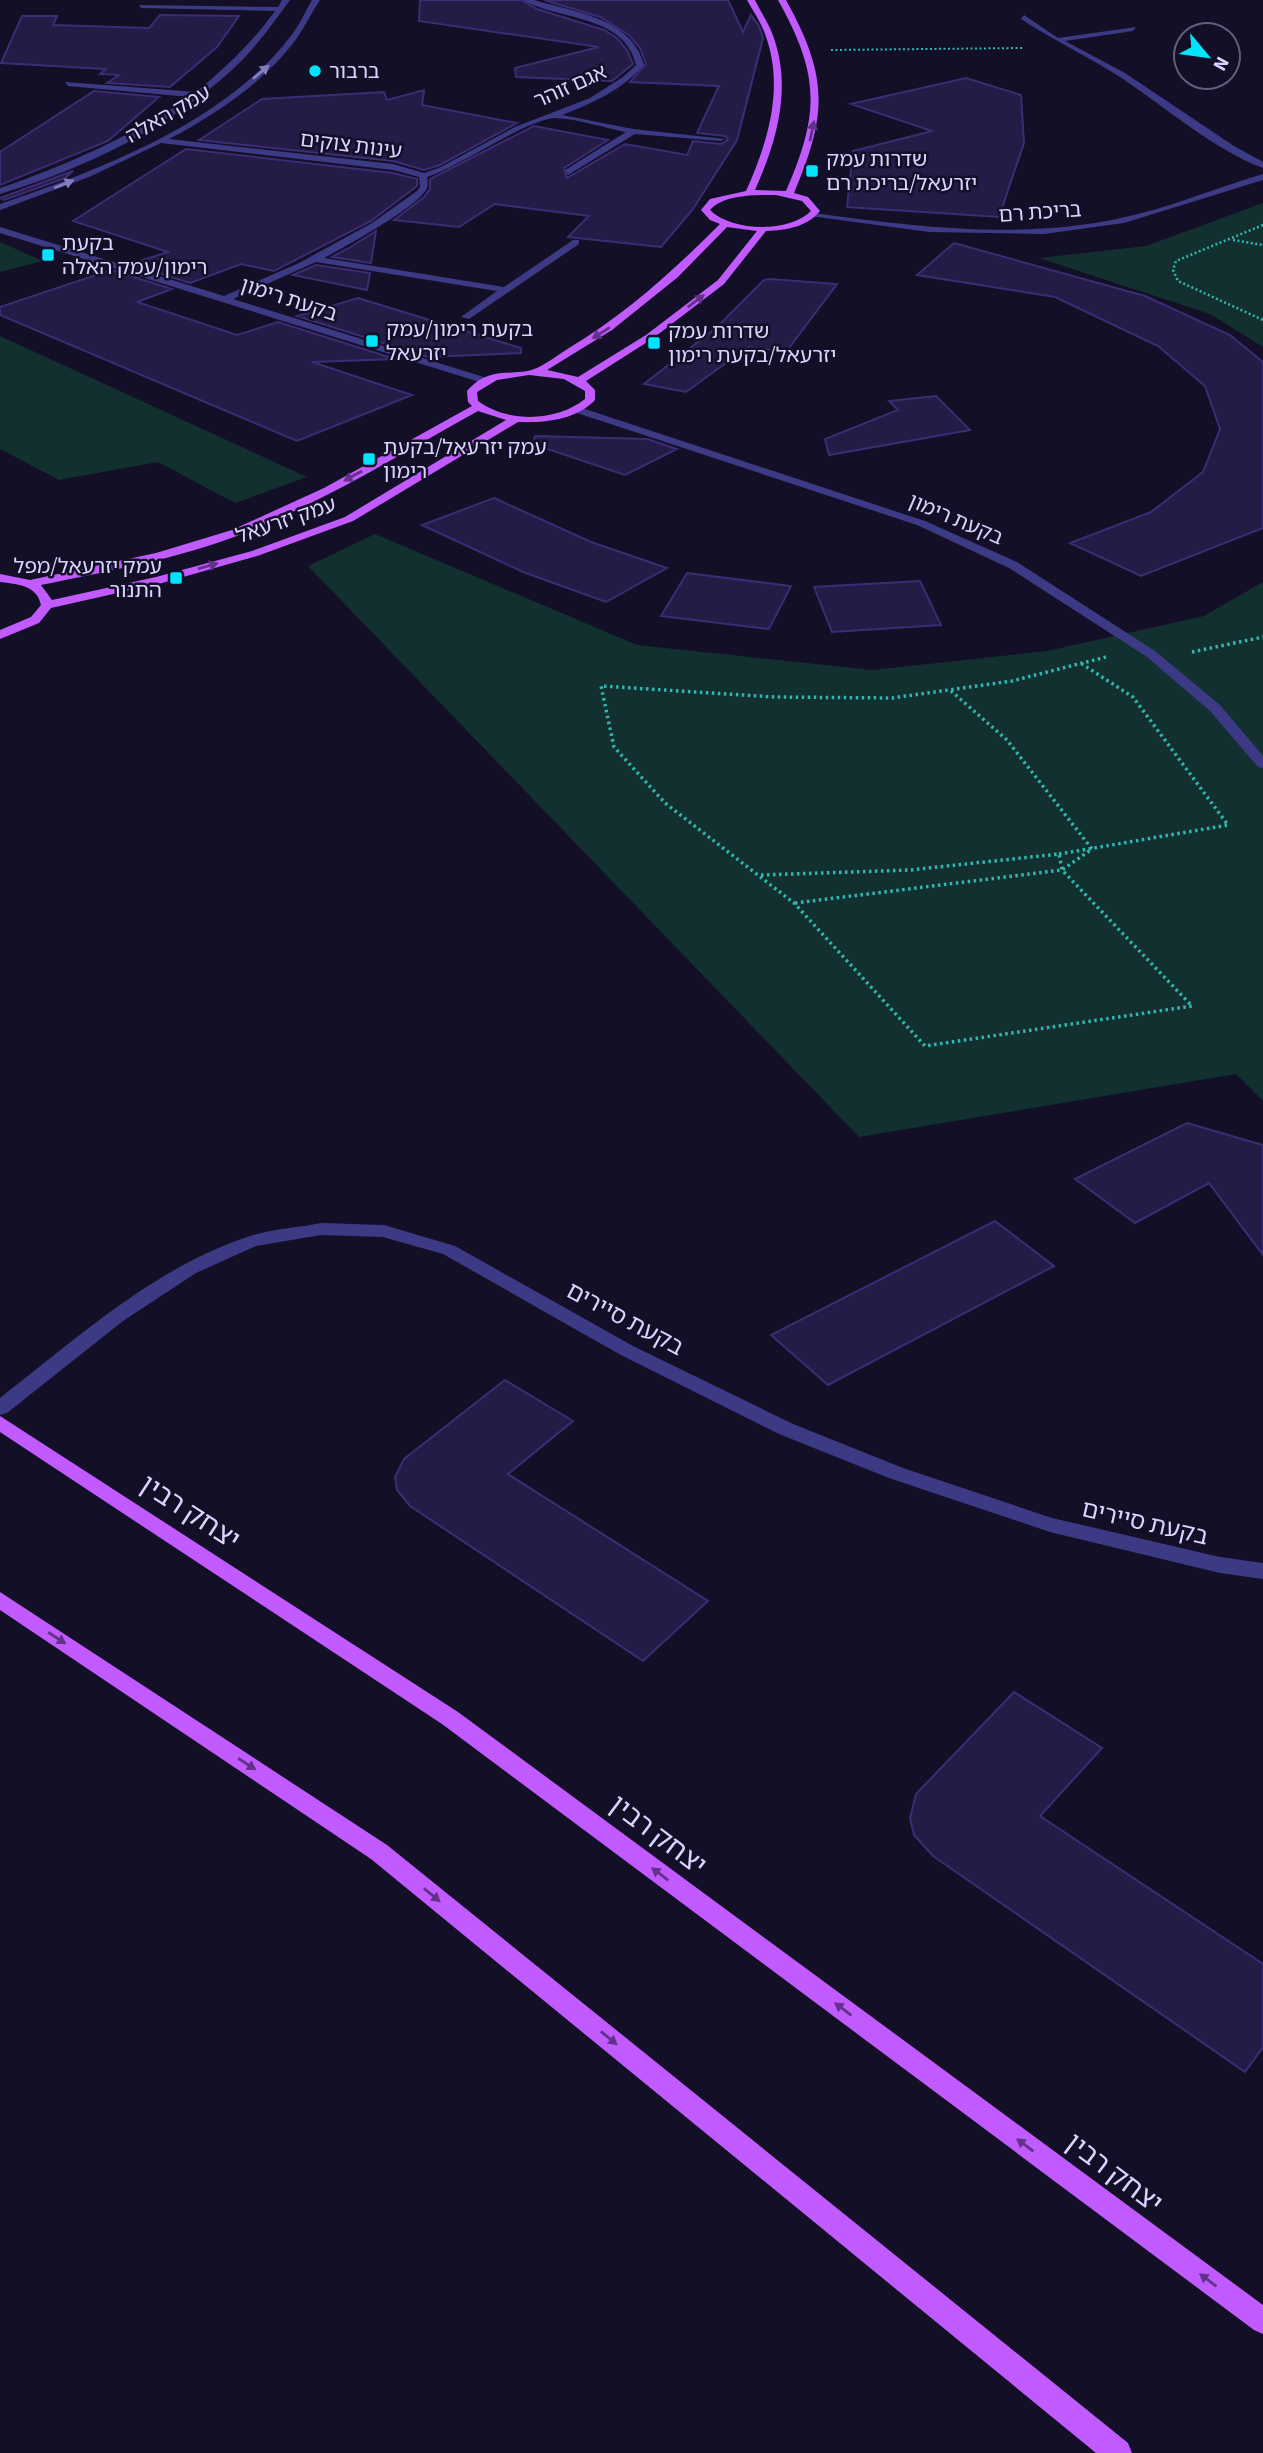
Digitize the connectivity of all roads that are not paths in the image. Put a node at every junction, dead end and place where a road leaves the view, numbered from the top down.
1 (286, 0) edge
2 (316, 0) edge
3 (527, 0) edge
4 (751, 0) edge
5 (782, 0) edge
6 (141, 6) dead end
7 (281, 9) junction
8 (1024, 17) dead end
9 (1133, 29) dead end
10 (1056, 40) junction
11 (68, 83) dead end
12 (198, 94) junction
13 (551, 115) junction
14 (633, 131) junction
15 (721, 139) dead end
16 (161, 141) junction
17 (1263, 165) edge
18 (568, 172) dead end
19 (423, 176) junction
20 (1263, 177) edge
21 (0, 191) edge
22 (749, 192) junction
23 (789, 195) junction
24 (0, 208) edge
25 (0, 215) edge
26 (814, 216) junction
27 (725, 224) junction
28 (764, 228) junction
29 (0, 230) edge
30 (576, 242) dead end
31 (315, 259) junction
32 (506, 290) junction
33 (226, 299) junction
34 (466, 317) dead end
35 (537, 372) junction
36 (486, 381) junction
37 (579, 381) junction
38 (478, 407) junction
39 (578, 410) junction
40 (517, 418) junction
41 (0, 578) edge
42 (29, 584) junction
43 (47, 605) junction
44 (0, 635) edge
45 (1262, 761) edge
46 (0, 1408) edge
47 (0, 1423) edge
48 (1263, 1571) edge
49 (0, 1601) edge
50 (1263, 2321) edge
51 (1118, 2453) edge

1 - 7 street, עמק האלה
16 -> 2 street, עמק האלה
3 - 13 street, אגם זוהר
4 - 22 main road
23 -> 5 main road
6 - 7 street
7 - 12 street, עמק האלה
8 - 10 street
9 - 10 street
10 - 17 street
11 - 12 street
12 - 21 street, עמק האלה
13 - 14 street
13 - 19 street, אגם זוהר
14 - 15 street
14 - 18 street
16 - 19 street, עינות צוקים
24 -> 16 street, עמק האלה
19 - 31 street, עינות צוקים
20 - 26 street, בריכת רם
22 - 23 main road
22 - 27 main road
23 - 26 main road
24 - 25 street
26 - 28 main road
27 - 28 main road
27 -> 35 main road
37 -> 28 main road
29 - 33 street, בקעת רימון
30 - 32 street
31 - 32 street
31 - 33 street, עינות צוקים
32 - 34 street
33 - 36 street, בקעת רימון
35 - 36 main road
35 - 37 main road
36 - 38 main road
37 - 39 main road
38 - 40 main road
38 -> 42 main road, עמק יזרעאל
39 - 40 main road
39 - 45 street, בקעת רימון
43 -> 40 main road, עמק יזרעאל
41 - 42 main road
42 - 43 main road
43 - 44 main road
46 - 48 street, בקעת סיירים
50 -> 47 main road, יצחק רבין
49 -> 51 main road

